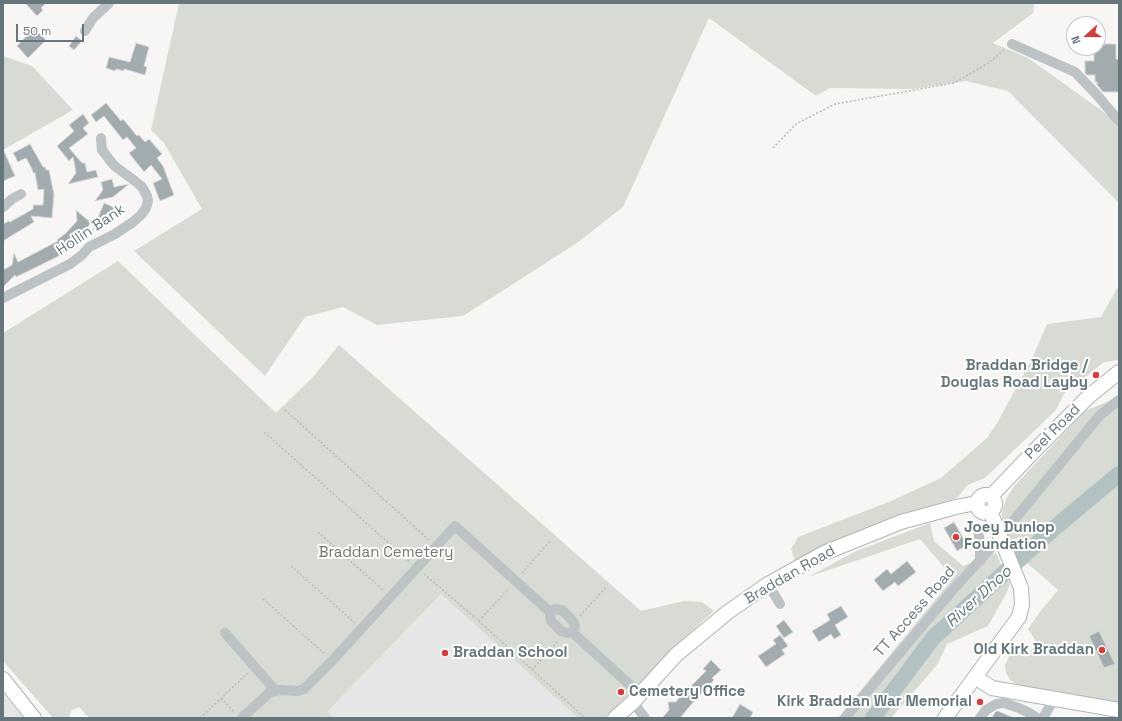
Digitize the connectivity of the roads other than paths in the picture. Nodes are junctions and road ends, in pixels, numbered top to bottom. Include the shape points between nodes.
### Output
1 (109, 3) edge
2 (85, 31) dead end
3 (1012, 44) road end
4 (1119, 121) edge
5 (101, 138) dead end
6 (20, 194) dead end
7 (3, 207) edge
8 (3, 298) edge
9 (1119, 372) edge
10 (1119, 400) edge
11 (992, 497) junction
12 (978, 504) junction
13 (991, 514) junction
14 (978, 530) dead end
15 (980, 561) junction
16 (768, 584) junction
17 (780, 604) dead end
18 (550, 612) junction
19 (570, 629) junction
20 (225, 633) dead end
21 (975, 677) junction
22 (3, 679) edge
23 (275, 690) junction
24 (636, 698) junction
25 (1054, 699) junction
26 (1119, 710) edge
27 (238, 716) edge
28 (34, 718) edge
29 (615, 718) edge
30 (645, 718) edge
31 (845, 718) edge
32 (945, 718) edge
33 (980, 718) edge
34 (1037, 718) edge
35 (1043, 718) edge

1 - 2 street via 93,18
3 - 4 street via 1075,72
5 - 8 street, Hollin Bank via 98,152 142,187 148,201 146,208 133,222 89,247 70,264
6 - 7 street
9 - 11 highway, Peel Road via 1084,401
10 - 15 street, TT Access Road via 1100,415
11 - 12 highway via 984,495
11 - 13 highway via 995,505
12 - 13 highway via 982,512
12 - 16 highway, Braddan Road via 956,507 901,522 824,553
13 - 21 highway, bridge via 1021,588 1022,605 1019,617
14 - 15 street
15 - 31 street, TT Access Road
16 - 17 street
16 - 24 highway, Braddan Road via 728,612 676,655
18 - 19 street via 551,621 561,631
18 - 19 street via 555,609 562,610 570,618
18 - 23 street via 455,526 304,689
19 - 24 street
20 - 23 street
21 - 25 highway via 992,688
21 - 32 highway
22 - 28 highway
23 - 27 street
24 - 29 highway, Braddan Road
24 - 30 street
25 - 26 highway
25 - 35 street
33 - 34 street via 986,710 1004,703

